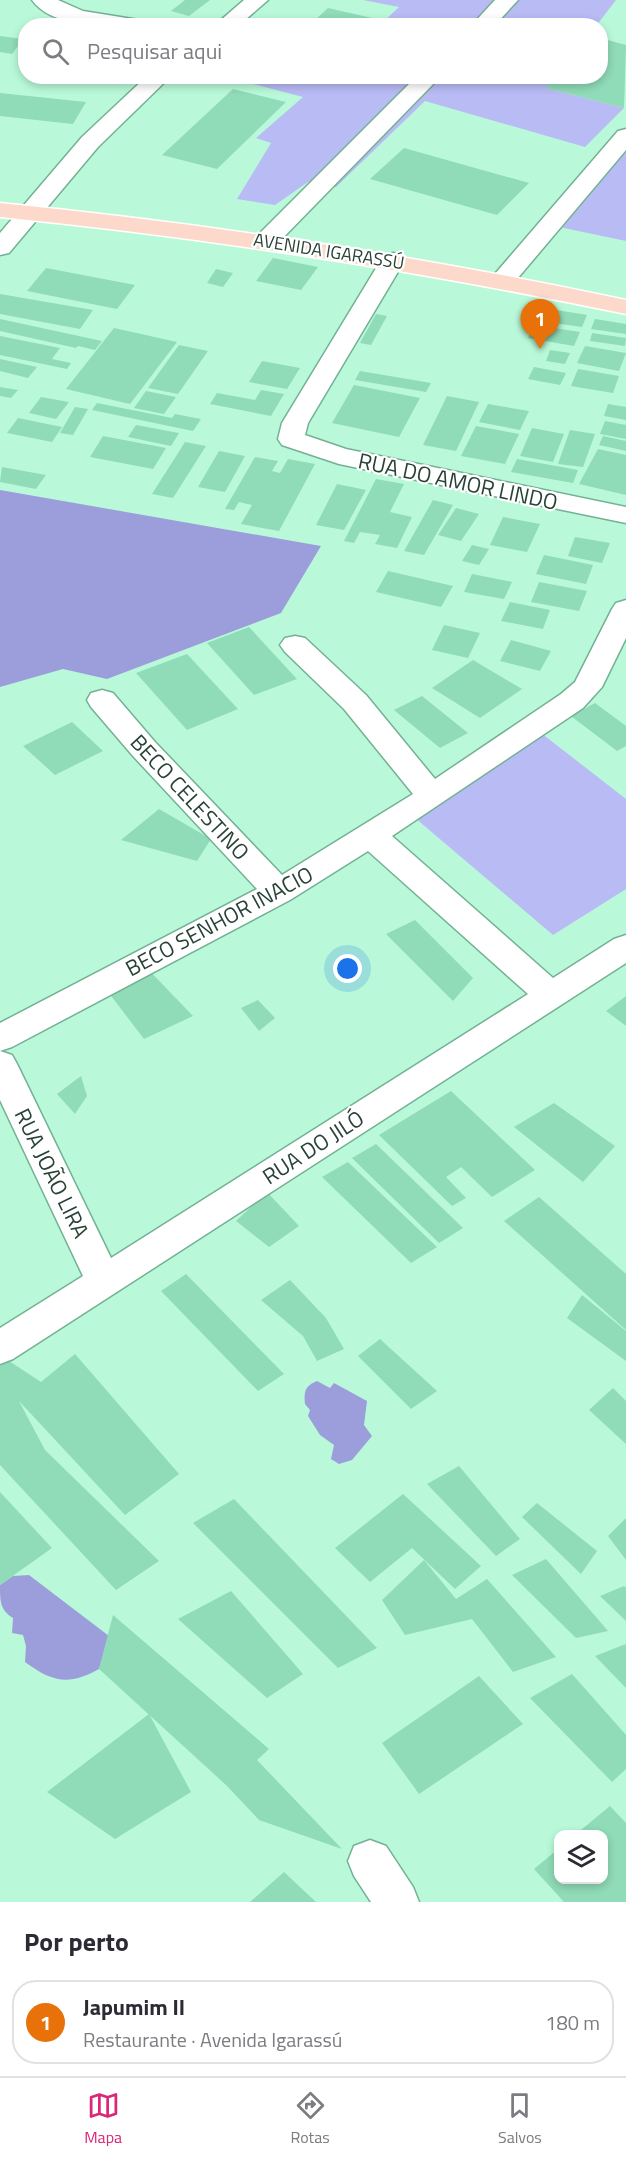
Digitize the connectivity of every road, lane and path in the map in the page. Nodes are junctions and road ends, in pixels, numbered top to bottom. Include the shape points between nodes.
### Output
1 (43, 0) edge
2 (257, 0) edge
3 (507, 0) edge
4 (81, 18) edge
5 (234, 18) edge
6 (489, 18) edge
7 (152, 84) edge
8 (422, 84) edge
9 (626, 136) edge
10 (0, 210) edge
11 (29, 213) junction
12 (266, 241) junction
13 (0, 248) edge
14 (393, 260) junction
15 (503, 280) junction
16 (626, 307) edge
17 (626, 515) edge
18 (626, 609) edge
19 (295, 645) dead end
20 (102, 700) dead end
21 (432, 796) junction
22 (371, 835) junction
23 (279, 892) junction
24 (626, 947) edge
25 (550, 994) junction
26 (0, 1038) edge
27 (0, 1064) edge
28 (104, 1281) junction
29 (0, 1348) edge
30 (370, 1861) dead end
31 (397, 1902) edge

1 - 4 street via 55,9
2 - 5 street
3 - 6 street
7 - 11 street via 90,142
8 - 12 street
9 - 15 street
10 - 11 main road, AVENIDA IGARASSÚ
11 - 12 main road, AVENIDA IGARASSÚ
11 - 13 street
12 - 14 main road, AVENIDA IGARASSÚ
14 - 15 main road, AVENIDA IGARASSÚ
14 - 17 street, RUA DO AMOR LINDO via 295,423 291,439 339,456
15 - 16 main road, AVENIDA IGARASSÚ
18 - 21 street, BECO SENHOR INACIO via 587,687
19 - 21 street via 355,702
20 - 23 street, BECO CELESTINO
21 - 22 street, BECO SENHOR INACIO
22 - 23 street, BECO SENHOR INACIO
22 - 25 street
23 - 26 street, BECO SENHOR INACIO
24 - 25 street, RUA DO JILÓ
25 - 28 street, RUA DO JILÓ
27 - 28 street, RUA JOÃO LIRA
28 - 29 street, RUA DO JILÓ
30 - 31 street

